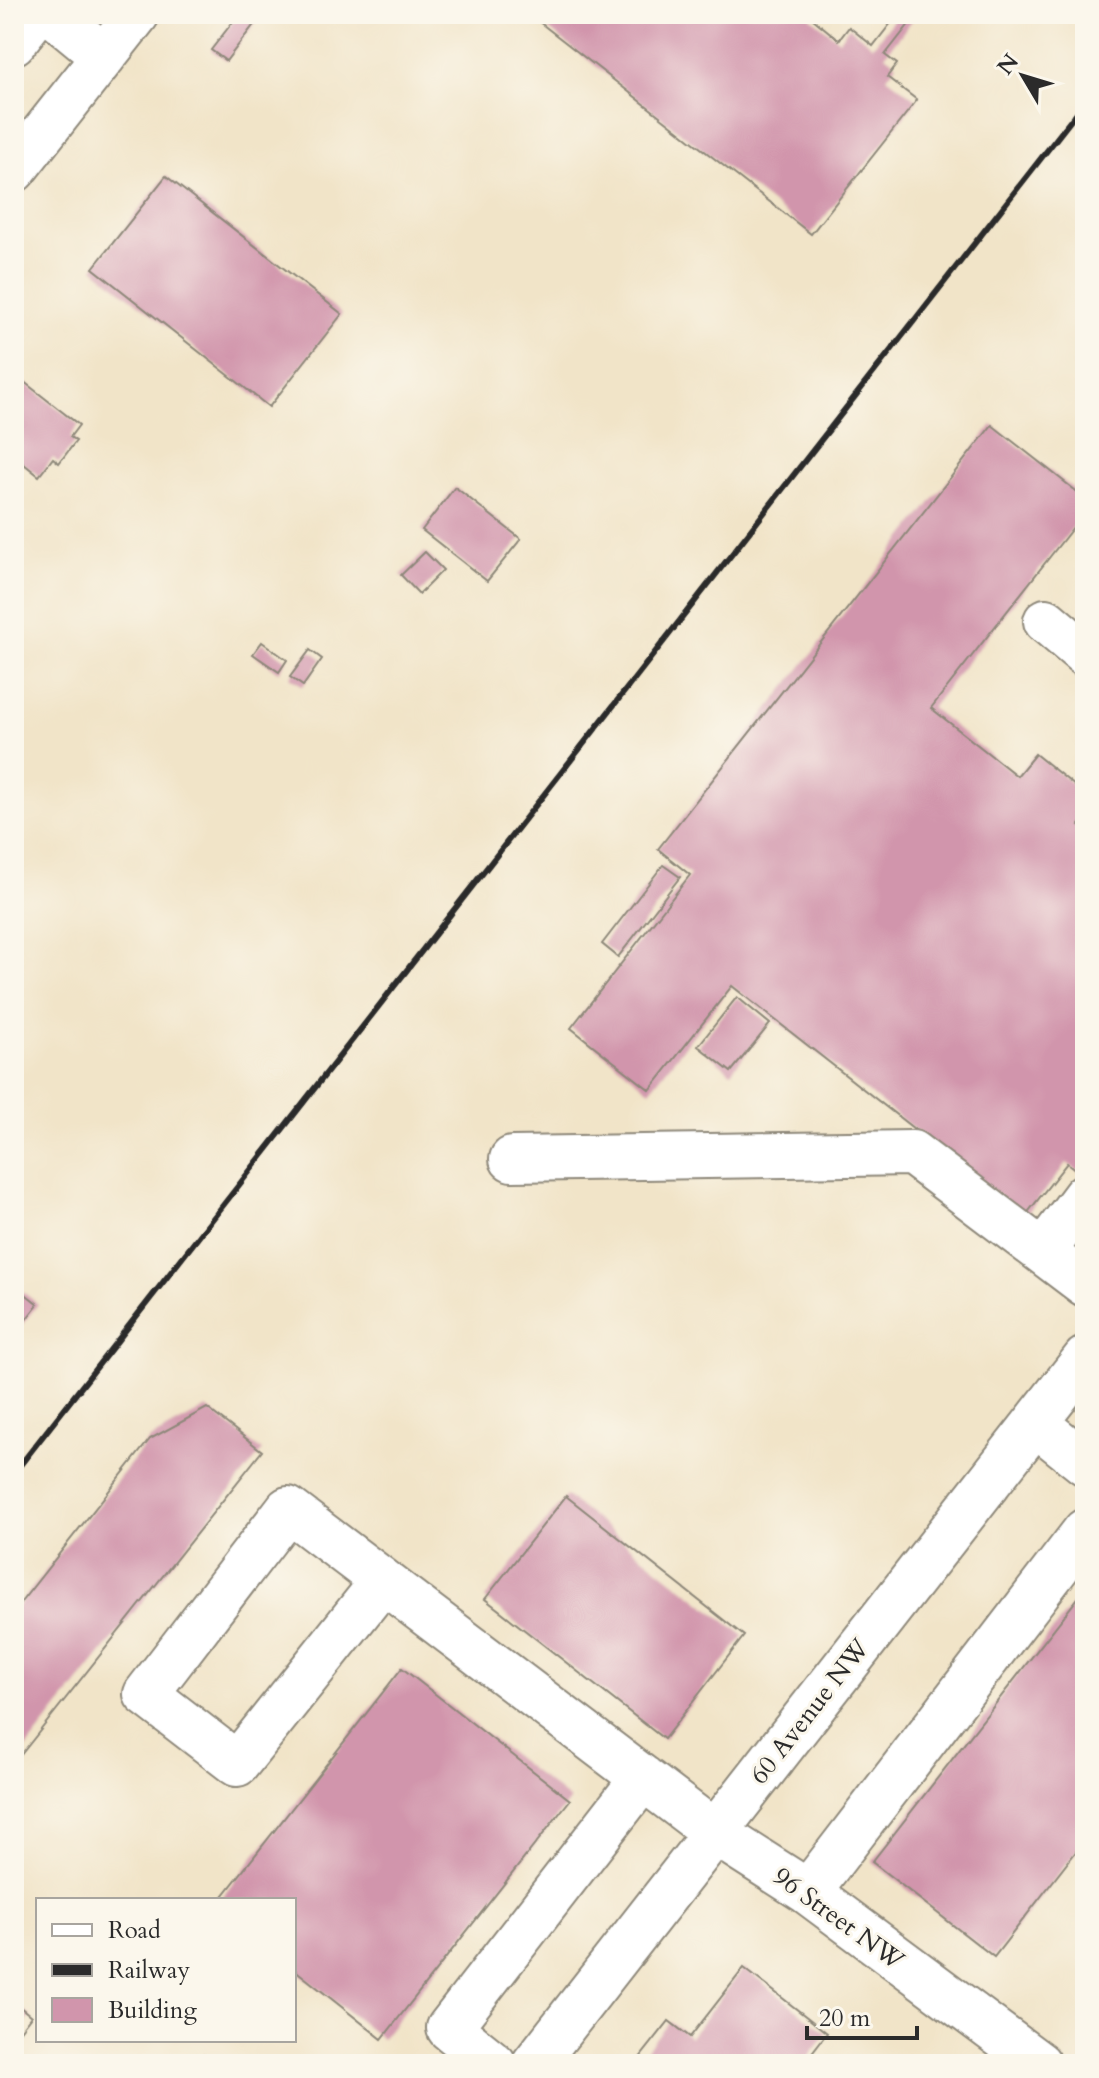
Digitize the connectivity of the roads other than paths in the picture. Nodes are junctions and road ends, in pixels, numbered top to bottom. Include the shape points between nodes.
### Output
1 (36, 14) edge
2 (53, 14) edge
3 (137, 14) edge
4 (14, 42) edge
5 (104, 56) junction
6 (14, 170) edge
7 (1046, 621) dead end
8 (1085, 654) edge
9 (512, 1159) dead end
10 (1085, 1196) edge
11 (1043, 1252) junction
12 (1085, 1284) edge
13 (1085, 1359) edge
14 (1035, 1423) junction
15 (1085, 1463) edge
16 (1085, 1531) edge
17 (383, 1581) junction
18 (643, 1778) junction
19 (714, 1832) junction
20 (808, 1892) junction
21 (494, 2064) edge
22 (534, 2064) edge
23 (1039, 2064) edge

1 - 4 street
2 - 5 street
3 - 5 street
5 - 6 street
7 - 8 street
9 - 11 street via 912,1153
10 - 11 street
11 - 12 street
13 - 14 street, 60 Avenue NW
14 - 15 street
14 - 19 street, 60 Avenue NW
16 - 20 street
17 - 17 street, 96 Street NW via 288,1509 146,1694 237,1764
17 - 18 street, 96 Street NW
18 - 19 street, 96 Street NW
18 - 21 street via 449,2028
19 - 20 street, 96 Street NW
19 - 22 street, 60 Avenue NW
20 - 23 street, 96 Street NW

